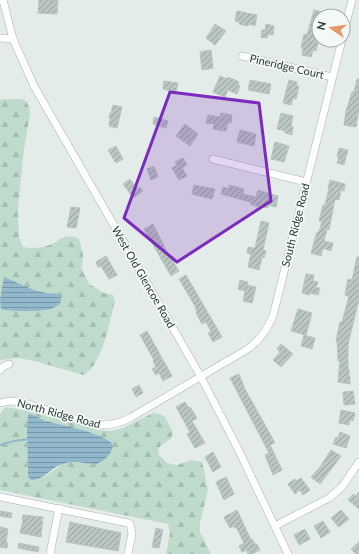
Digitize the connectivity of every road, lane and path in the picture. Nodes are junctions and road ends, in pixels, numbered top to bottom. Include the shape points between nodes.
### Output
1 (3, 0) edge
2 (0, 38) edge
3 (13, 39) junction
4 (340, 48) edge
5 (242, 56) dead end
6 (332, 77) junction
7 (213, 159) dead end
8 (306, 182) junction
9 (9, 364) dead end
10 (0, 370) edge
11 (201, 377) junction
12 (0, 403) edge
13 (359, 462) edge
14 (0, 497) edge
15 (59, 508) junction
16 (275, 526) junction
17 (50, 554) edge
18 (128, 554) edge
19 (288, 554) edge

1 - 3 street, West Old Glencoe Road
2 - 3 street
3 - 11 street, West Old Glencoe Road via 48,112
4 - 6 street, South Ridge Road
5 - 6 street, Pineridge Court
6 - 8 street, South Ridge Road
7 - 8 street
8 - 11 street, South Ridge Road via 268,326 251,347
9 - 10 street
11 - 12 street, North Ridge Road via 130,418 112,425 97,426 22,402
11 - 16 street, West Old Glencoe Road
13 - 16 street via 342,487 329,498
14 - 15 street
15 - 17 street
15 - 18 street via 130,524 132,533
16 - 19 street, West Old Glencoe Road

